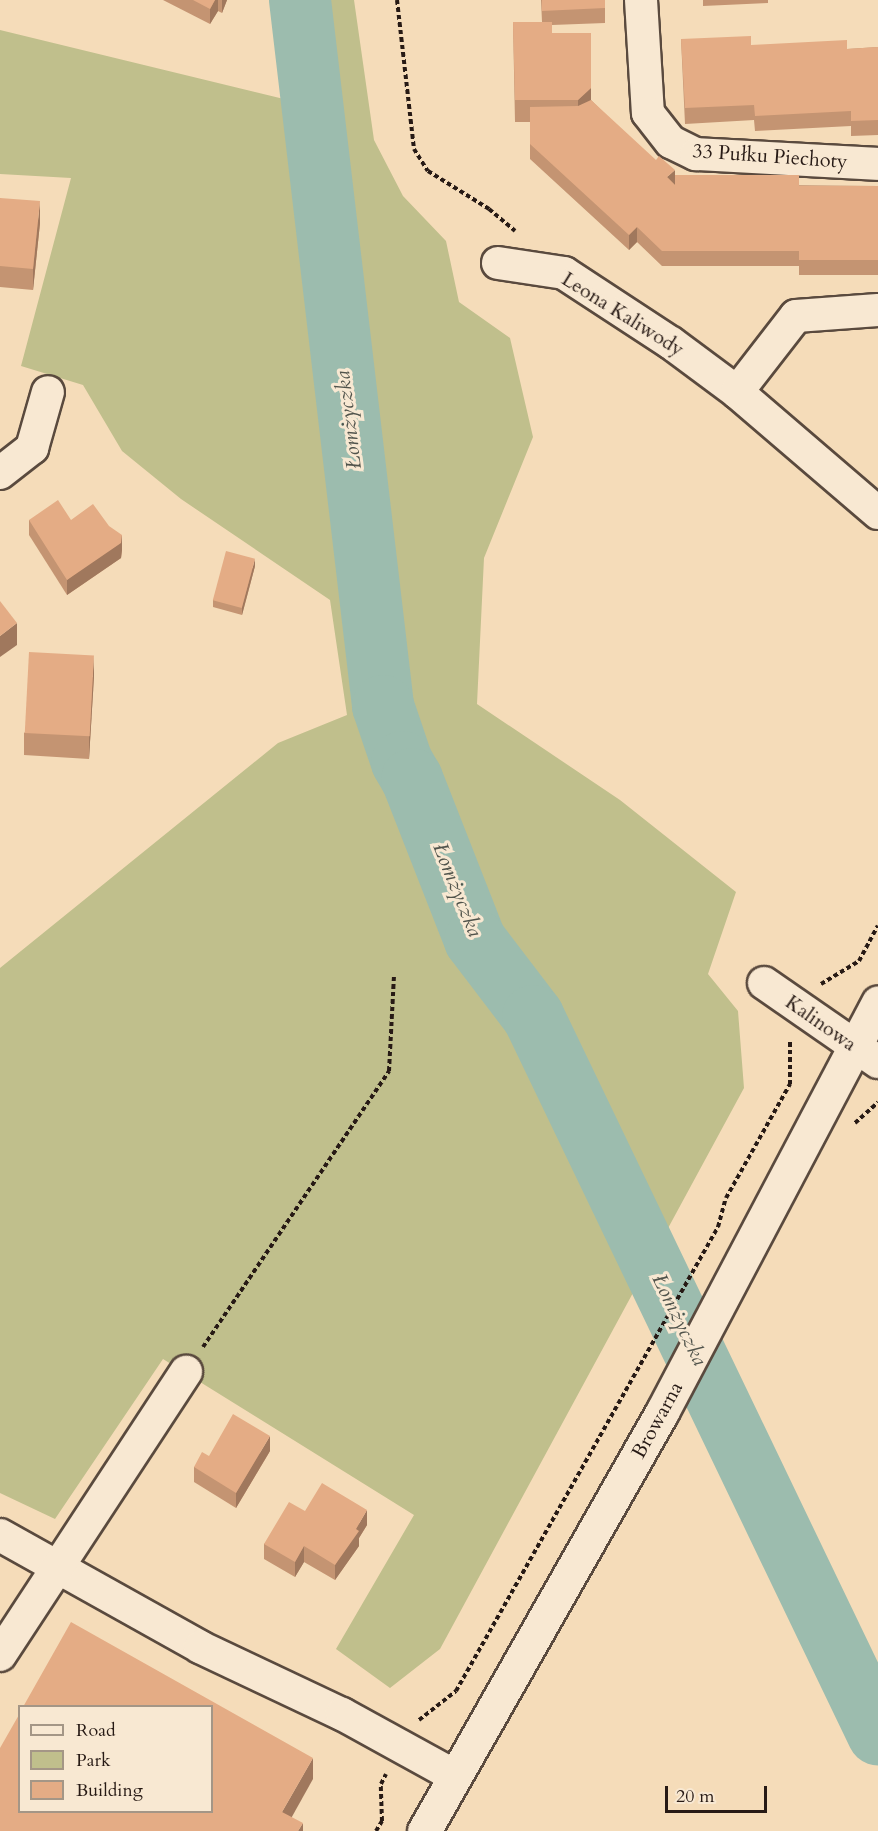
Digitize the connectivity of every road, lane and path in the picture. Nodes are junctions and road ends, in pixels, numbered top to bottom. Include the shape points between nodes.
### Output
1 (397, 0) edge
2 (641, 0) edge
3 (878, 164) edge
4 (522, 237) dead end
5 (498, 263) dead end
6 (878, 310) edge
7 (48, 392) dead end
8 (737, 392) junction
9 (0, 473) edge
10 (878, 513) edge
11 (878, 926) edge
12 (393, 975) dead end
13 (764, 983) dead end
14 (878, 1002) edge
15 (805, 1011) junction
16 (866, 1054) edge
17 (878, 1102) edge
18 (853, 1124) dead end
19 (186, 1372) joint
20 (0, 1535) edge
21 (55, 1566) junction
22 (0, 1654) edge
23 (399, 1746) junction
24 (455, 1776) junction
25 (376, 1831) edge
26 (424, 1831) edge

1 - 4 path via 414,149 429,171 489,209
2 - 3 street, 33 Pułku Piechoty via 648,113 671,142 696,154
5 - 8 street, Leona Kaliwody via 564,273
6 - 8 street via 796,316
7 - 9 street via 32,448
8 - 10 street, Leona Kaliwody
11 - 15 path via 859,961 820,985
12 - 19 path via 389,1071
13 - 15 street, Kalinowa
14 - 16 street, Browarna
15 - 16 street, Kalinowa
15 - 23 path via 790,1040 790,1084 726,1198 707,1244 636,1375 456,1691 410,1727
16 - 24 street, Browarna via 738,1271
17 - 18 path
19 - 21 street
20 - 21 street
21 - 22 street
21 - 23 street via 200,1647 342,1714
23 - 24 street
23 - 25 path via 381,1784 382,1821
24 - 26 street, Browarna

